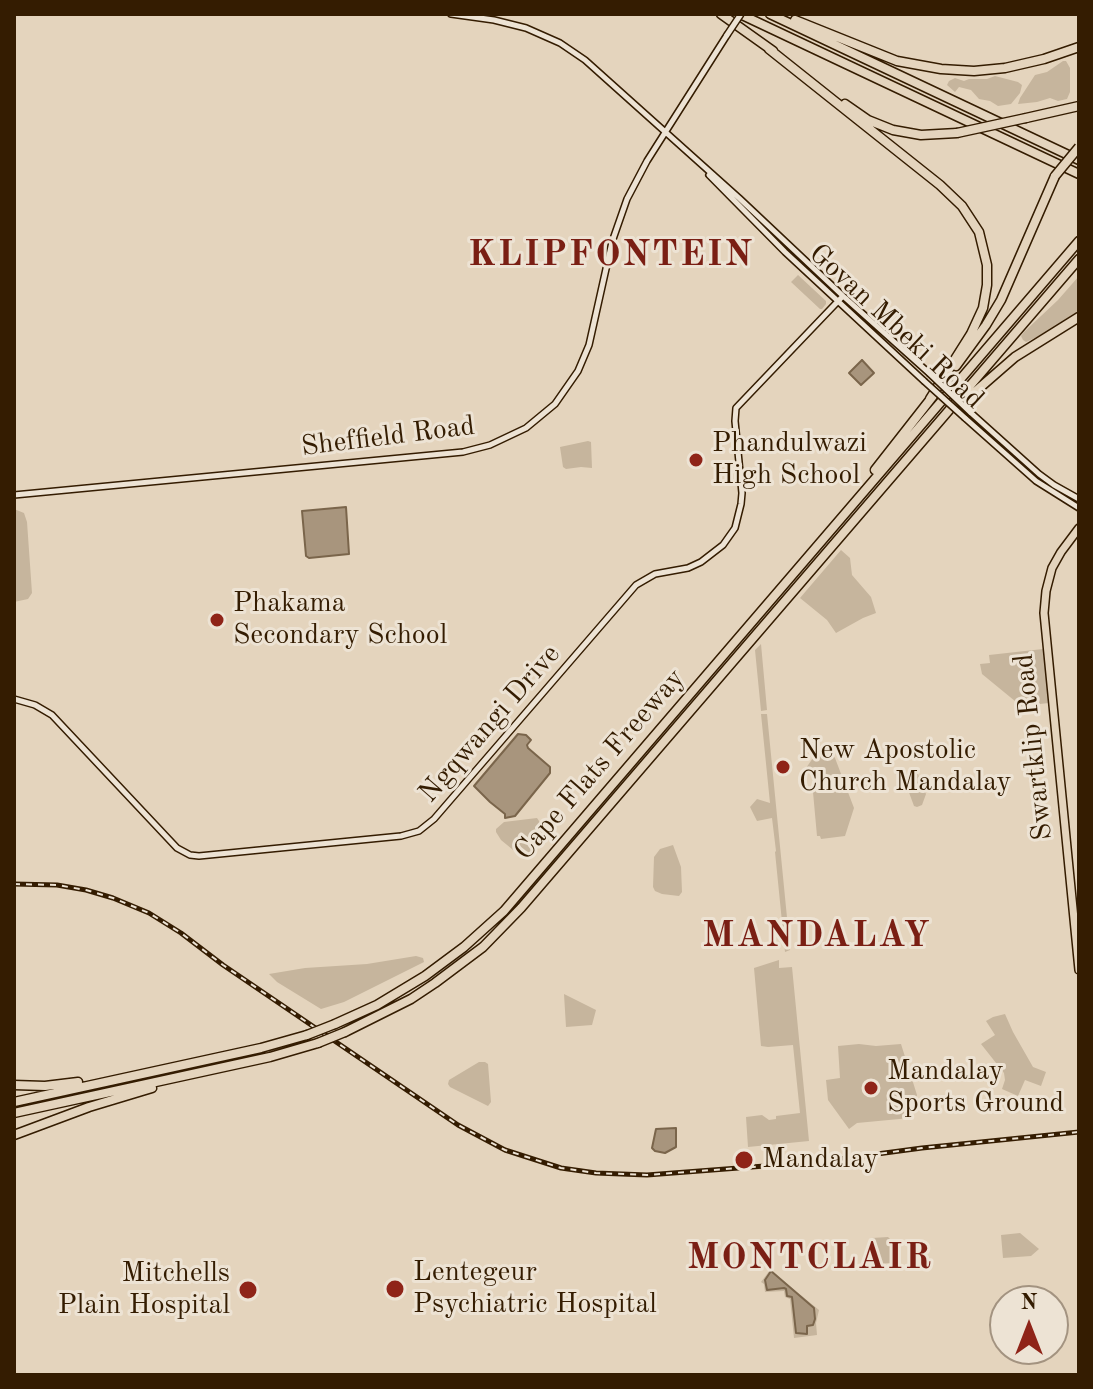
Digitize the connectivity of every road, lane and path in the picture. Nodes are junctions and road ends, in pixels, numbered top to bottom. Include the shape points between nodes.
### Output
1 (451, 14) edge
2 (721, 14) edge
3 (740, 14) edge
4 (770, 14) edge
5 (780, 14) edge
6 (1079, 47) edge
7 (769, 49) junction
8 (1079, 106) edge
9 (666, 133) junction
10 (1079, 147) edge
11 (1079, 158) edge
12 (1079, 174) edge
13 (1079, 241) edge
14 (1079, 259) edge
15 (840, 298) junction
16 (1079, 317) edge
17 (930, 399) junction
18 (888, 481) junction
19 (14, 495) edge
20 (1079, 499) edge
21 (1079, 508) edge
22 (834, 526) junction
23 (1079, 528) edge
24 (14, 699) edge
25 (1079, 970) edge
26 (217, 1069) junction
27 (131, 1076) junction
28 (15, 1085) edge
29 (14, 1102) edge
30 (14, 1113) edge
31 (14, 1135) edge

1 - 9 street, Govan Mbeki Road via 515,24 565,46
2 - 7 highway
3 - 9 street, Sheffield Road, bridge
3 - 12 highway
4 - 11 highway
5 - 6 highway via 897,61 941,69 1005,68
7 - 8 highway, bridge via 861,115 912,134 957,133
7 - 17 highway via 955,198 979,232 987,265 984,303
9 - 15 street, Govan Mbeki Road
9 - 19 street, Sheffield Road via 620,216 578,371 555,404 520,432 463,452
10 - 17 highway, bridge via 1055,176 995,310
13 - 22 highway, Cape Flats Freeway
14 - 18 highway, Cape Flats Freeway
15 - 20 street, Govan Mbeki Road, bridge via 1036,471
15 - 21 street, Govan Mbeki Road, bridge via 1026,473
15 - 24 street, Ngqwangi Drive via 737,406 742,493 729,538 701,562 655,574 636,585 440,813 415,833 190,855 177,848 52,715
16 - 18 highway via 989,378
17 - 22 highway
18 - 26 highway, Cape Flats Freeway, bridge via 483,947 411,999 345,1032 280,1055
22 - 27 highway, Cape Flats Freeway, bridge via 504,911 464,947 377,1005 307,1035
23 - 25 main road, Swartklip Road via 1052,568 1044,613
26 - 30 highway, Cape Flats Freeway
26 - 31 highway
27 - 28 highway
27 - 29 highway, Cape Flats Freeway

